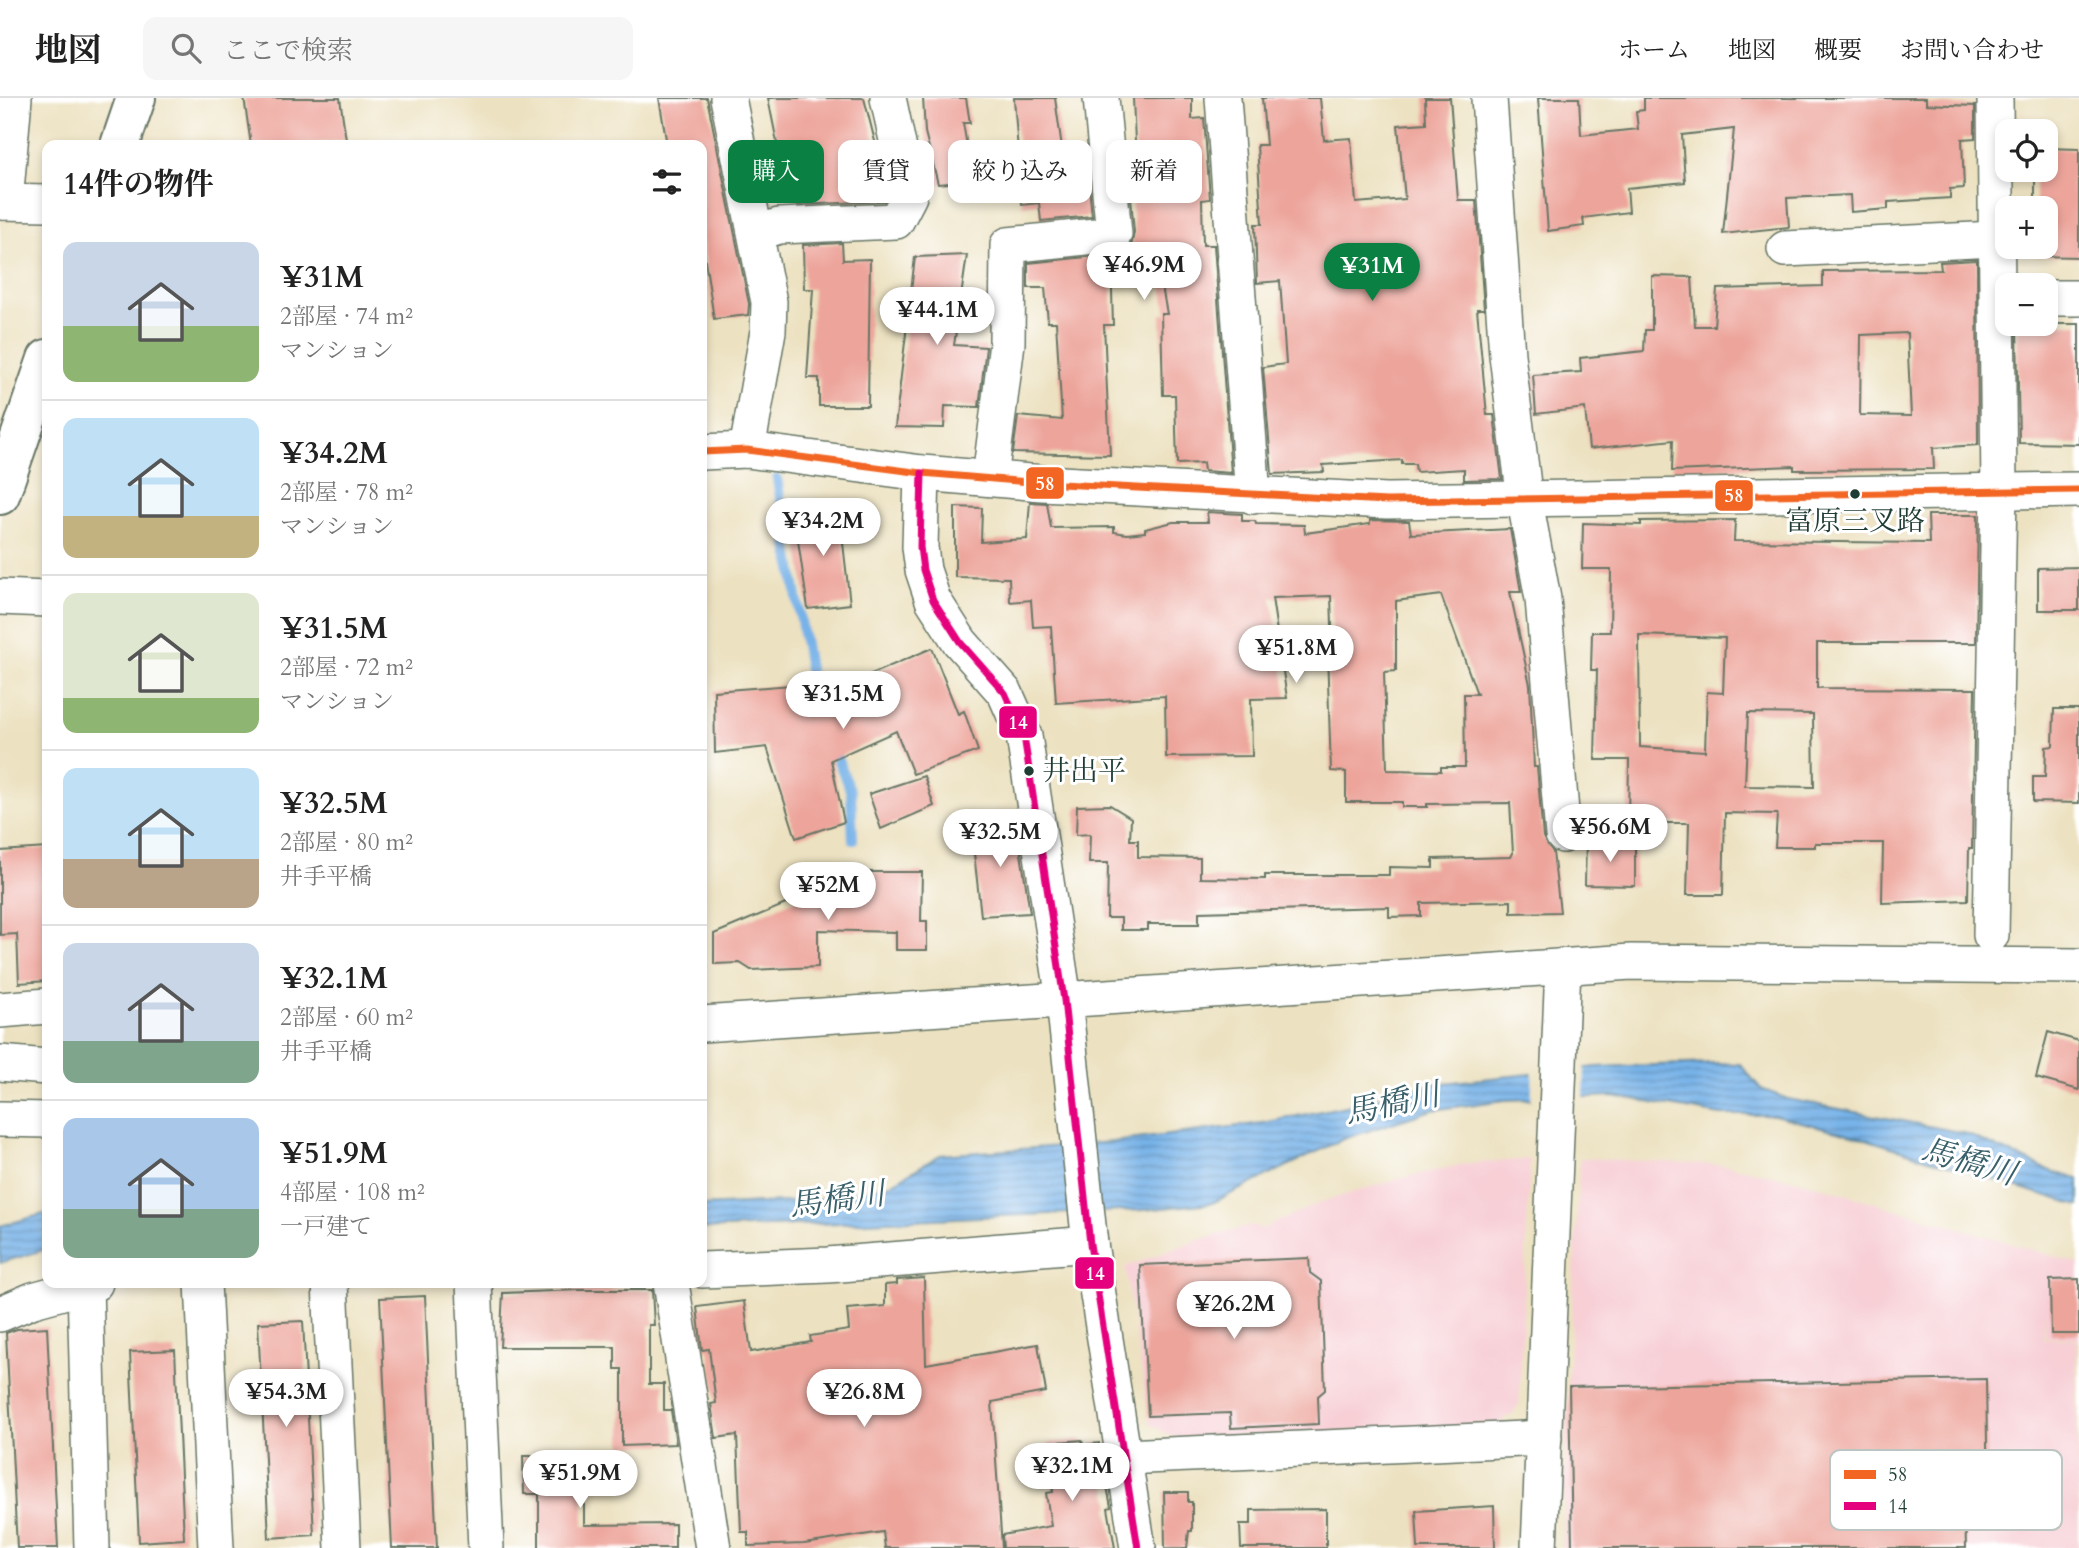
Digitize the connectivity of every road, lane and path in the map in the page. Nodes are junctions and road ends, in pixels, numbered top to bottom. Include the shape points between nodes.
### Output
1 (14, 98) edge
2 (136, 98) edge
3 (728, 98) edge
4 (888, 98) edge
5 (1101, 98) edge
6 (1223, 98) edge
7 (1489, 98) edge
8 (1995, 98) edge
9 (122, 140) edge
10 (1996, 196) edge
11 (3, 202) edge
12 (42, 203) edge
13 (756, 233) junction
14 (1995, 239) edge
15 (1785, 249) dead end
16 (2058, 298) edge
17 (2079, 298) edge
18 (2001, 336) edge
19 (42, 373) edge
20 (747, 450) junction
21 (707, 452) edge
22 (922, 473) junction
23 (990, 478) junction
24 (2079, 490) edge
25 (1999, 491) junction
26 (0, 495) edge
27 (1253, 496) junction
28 (1525, 501) junction
29 (0, 597) edge
30 (42, 602) edge
31 (1563, 835) dead end
32 (1992, 935) dead end
33 (1563, 966) junction
34 (2079, 966) edge
35 (1064, 1000) junction
36 (42, 1006) edge
37 (0, 1010) edge
38 (707, 1024) edge
39 (0, 1063) edge
40 (42, 1067) edge
41 (0, 1119) edge
42 (42, 1119) edge
43 (1090, 1240) junction
44 (707, 1270) edge
45 (76, 1288) edge
46 (90, 1288) edge
47 (203, 1288) edge
48 (330, 1288) edge
49 (474, 1288) edge
50 (672, 1288) edge
51 (0, 1314) edge
52 (1544, 1438) junction
53 (1123, 1457) junction
54 (92, 1548) edge
55 (216, 1548) edge
56 (343, 1548) edge
57 (486, 1548) edge
58 (713, 1548) edge
59 (1138, 1548) edge
60 (1539, 1548) edge

1 - 11 street
2 - 9 highway
3 - 13 street
4 - 13 street via 909,196 896,221 779,226
5 - 23 street via 1114,234 1009,245 1007,343
6 - 27 street
7 - 28 street via 1507,355
8 - 10 street
11 - 12 street
13 - 20 street via 769,302 768,331
14 - 15 street
16 - 17 street
18 - 25 street
19 - 26 highway
20 - 21 street
20 - 22 street
22 - 23 street
22 - 35 street via 920,547 933,600 960,642 1005,693 1024,736
23 - 27 street
24 - 25 street
25 - 28 street
25 - 32 street
27 - 28 street
28 - 31 street via 1543,599
29 - 30 street
33 - 34 street via 1644,962
33 - 35 street
33 - 52 street
35 - 38 street
35 - 43 street
36 - 37 street
39 - 40 street
41 - 42 street
43 - 44 street via 828,1265
43 - 53 street
45 - 51 street
46 - 54 street
47 - 55 street
48 - 56 street
49 - 57 street
50 - 58 street
52 - 53 street
52 - 60 street
53 - 59 street

